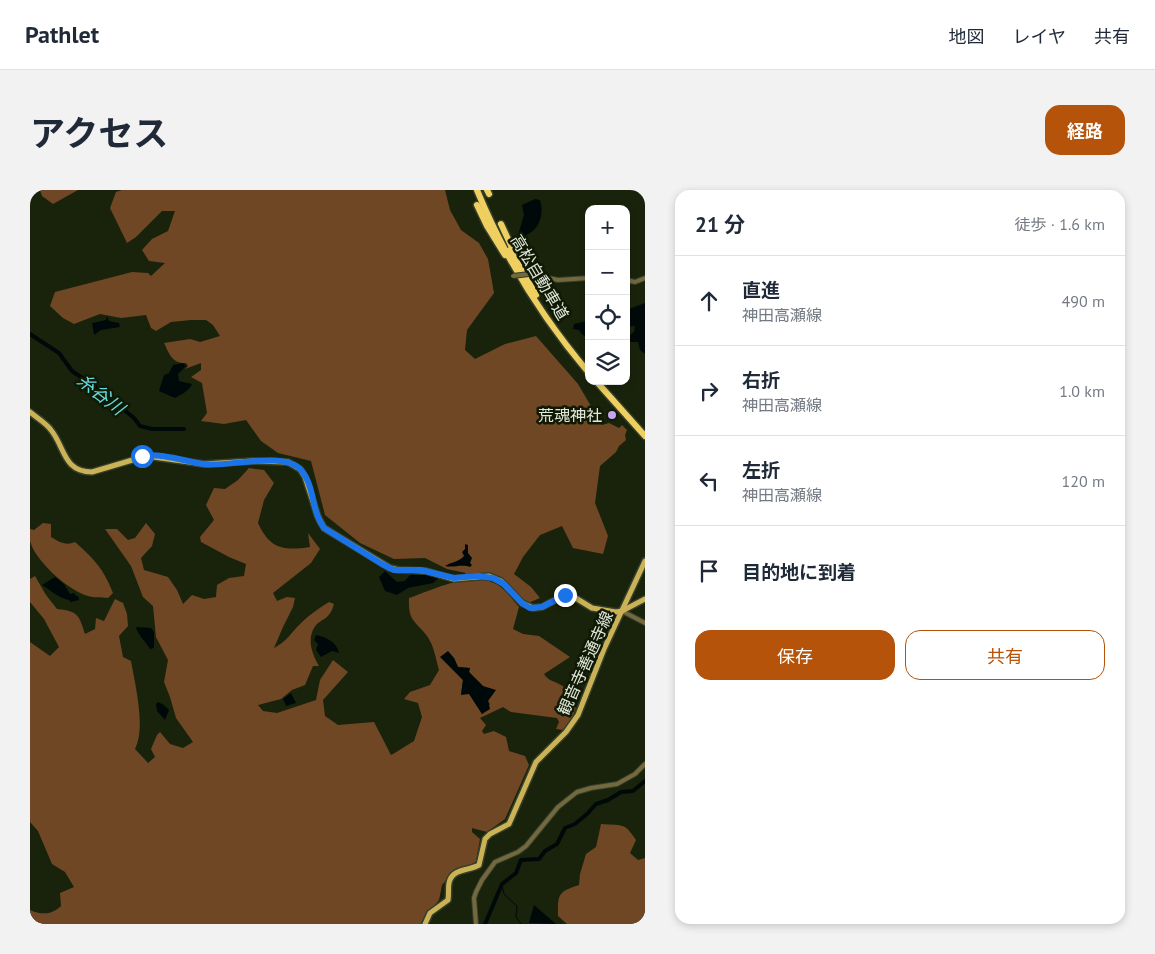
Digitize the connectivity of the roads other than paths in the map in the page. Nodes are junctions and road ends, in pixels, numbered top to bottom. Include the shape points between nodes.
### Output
1 (477, 190) edge
2 (482, 190) edge
3 (477, 205) dead end
4 (501, 224) dead end
5 (519, 265) junction
6 (513, 276) dead end
7 (585, 278) edge
8 (645, 278) edge
9 (630, 281) edge
10 (533, 298) junction
11 (585, 362) edge
12 (585, 368) edge
13 (600, 385) edge
14 (605, 385) edge
15 (30, 412) edge
16 (645, 431) edge
17 (645, 436) edge
18 (645, 561) edge
19 (645, 599) edge
20 (622, 611) junction
21 (645, 623) edge
22 (645, 764) edge
23 (425, 924) edge
24 (476, 924) edge

1 - 10 highway, 高松自動車道
2 - 5 highway, 高松自動車道
3 - 10 highway via 501,250
4 - 5 highway
5 - 11 highway, 高松自動車道 via 545,309
6 - 7 street, bridge via 529,274 558,280
8 - 9 street
10 - 12 highway, 高松自動車道
13 - 17 highway
14 - 16 highway
15 - 20 main road via 50,428 66,458 80,471 92,472 150,456 204,464 288,462 306,477 324,528 386,566 454,578 493,578 530,608 542,607 565,595 592,608
18 - 20 main road, 観音寺善通寺線
19 - 20 main road
20 - 21 street
20 - 23 main road, 観音寺善通寺線 via 578,716 536,762 509,824 485,839 479,865 454,874 449,882 448,900 428,915
22 - 24 street via 617,784 577,792 548,817 526,846 495,862 474,898

